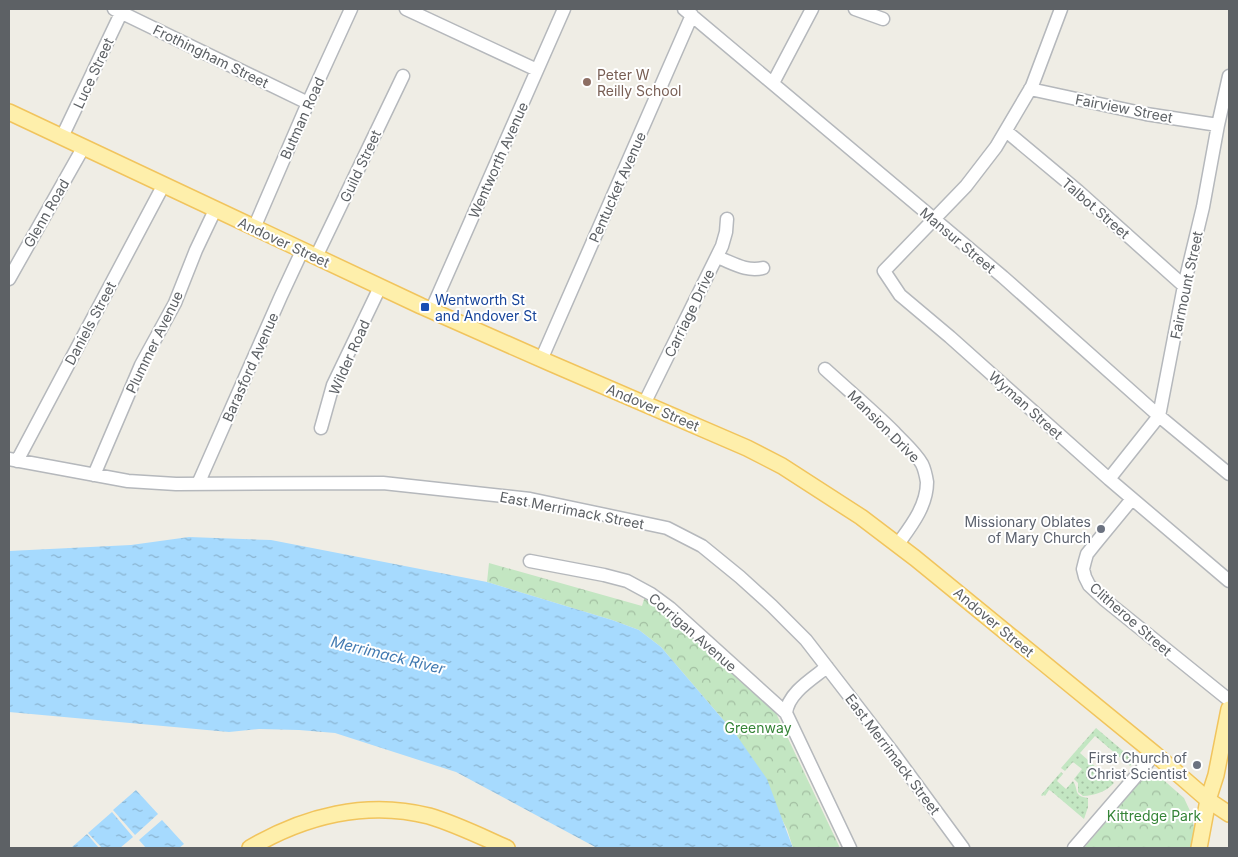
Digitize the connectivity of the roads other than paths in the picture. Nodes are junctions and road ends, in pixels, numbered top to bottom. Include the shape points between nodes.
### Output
1 (351, 9) edge
2 (406, 9) edge
3 (564, 9) edge
4 (812, 9) edge
5 (855, 9) edge
6 (1061, 9) edge
7 (120, 10) edge
8 (688, 12) edge
9 (883, 19) dead end
10 (537, 70) junction
11 (403, 76) dead end
12 (1229, 76) edge
13 (774, 84) junction
14 (1030, 89) junction
15 (308, 103) junction
16 (9, 112) edge
17 (1218, 125) junction
18 (1006, 131) junction
19 (62, 138) junction
20 (83, 148) junction
21 (163, 186) junction
22 (215, 210) junction
23 (727, 219) dead end
24 (934, 219) junction
25 (254, 228) junction
26 (309, 254) junction
27 (717, 256) junction
28 (763, 268) dead end
29 (9, 279) edge
30 (1184, 286) junction
31 (380, 287) junction
32 (431, 311) junction
33 (541, 360) junction
34 (825, 369) dead end
35 (644, 404) junction
36 (1159, 416) junction
37 (321, 428) dead end
38 (13, 460) edge
39 (1229, 474) edge
40 (94, 475) junction
41 (1109, 479) junction
42 (198, 484) junction
43 (1132, 499) junction
44 (898, 544) junction
45 (530, 561) dead end
46 (1229, 581) edge
47 (827, 667) junction
48 (1229, 700) edge
49 (1229, 710) edge
50 (786, 713) junction
51 (1155, 754) junction
52 (1208, 800) junction
53 (1229, 814) edge
54 (250, 848) edge
55 (507, 848) edge
56 (850, 848) edge
57 (963, 848) edge
58 (1074, 848) edge
59 (1199, 848) edge

1 - 15 street, Butman Road
2 - 10 street
3 - 10 street, Wentworth Avenue
4 - 13 street
5 - 9 street
6 - 14 street
7 - 15 street, Frothingham Street
7 - 19 street, Luce Street
8 - 13 street, Mansur Street
8 - 33 street, Pentucket Avenue
10 - 32 street, Wentworth Avenue
11 - 26 street, Guild Street
12 - 17 street, Fairmount Street
13 - 24 street, Mansur Street
14 - 17 street, Fairview Street via 1146,114
14 - 18 street
15 - 25 street, Butman Road
16 - 19 main road, Andover Street
17 - 30 street, Fairmount Street
18 - 24 street via 966,186
18 - 30 street, Talbot Street
19 - 20 main road, Andover Street
20 - 21 main road, Andover Street
20 - 29 street, Glenn Road
21 - 22 main road, Andover Street
21 - 38 street, Daniels Street
22 - 25 main road, Andover Street
22 - 40 street, Plummer Avenue
23 - 27 street, Carriage Drive
24 - 36 street, Mansur Street
24 - 41 street, Wyman Street via 884,271 889,279 900,295
25 - 26 main road, Andover Street
26 - 31 main road, Andover Street
26 - 42 street, Barasford Avenue via 281,296
27 - 28 street via 746,269
27 - 35 street, Carriage Drive
30 - 36 street, Fairmount Street
31 - 32 main road, Andover Street
31 - 37 street, Wilder Road via 333,385
32 - 33 main road, Andover Street
33 - 35 main road, Andover Street
34 - 44 street, Mansion Drive via 880,418 913,452 926,473 926,493 921,508
35 - 44 main road, Andover Street via 782,466
36 - 39 street, Mansur Street
36 - 41 street, Fairmount Street
38 - 40 street, East Merrimack Street
40 - 42 street, East Merrimack Street via 128,481
41 - 43 street, Wyman Street
42 - 47 street, East Merrimack Street via 383,483 530,499 667,528 702,546 740,577 782,615
43 - 46 street, Wyman Street
43 - 48 street, Clitheroe Street via 1087,554 1083,569 1085,577 1105,600
44 - 51 main road, Andover Street
45 - 50 street, Corrigan Avenue via 627,581 651,594
47 - 50 street via 794,694
47 - 57 street, East Merrimack Street
49 - 52 main road
50 - 56 street
51 - 52 main road, Andover Street
51 - 58 street
52 - 53 main road, Andover Street
52 - 59 main road
54 - 55 main road via 316,818 350,811 382,810 443,820

